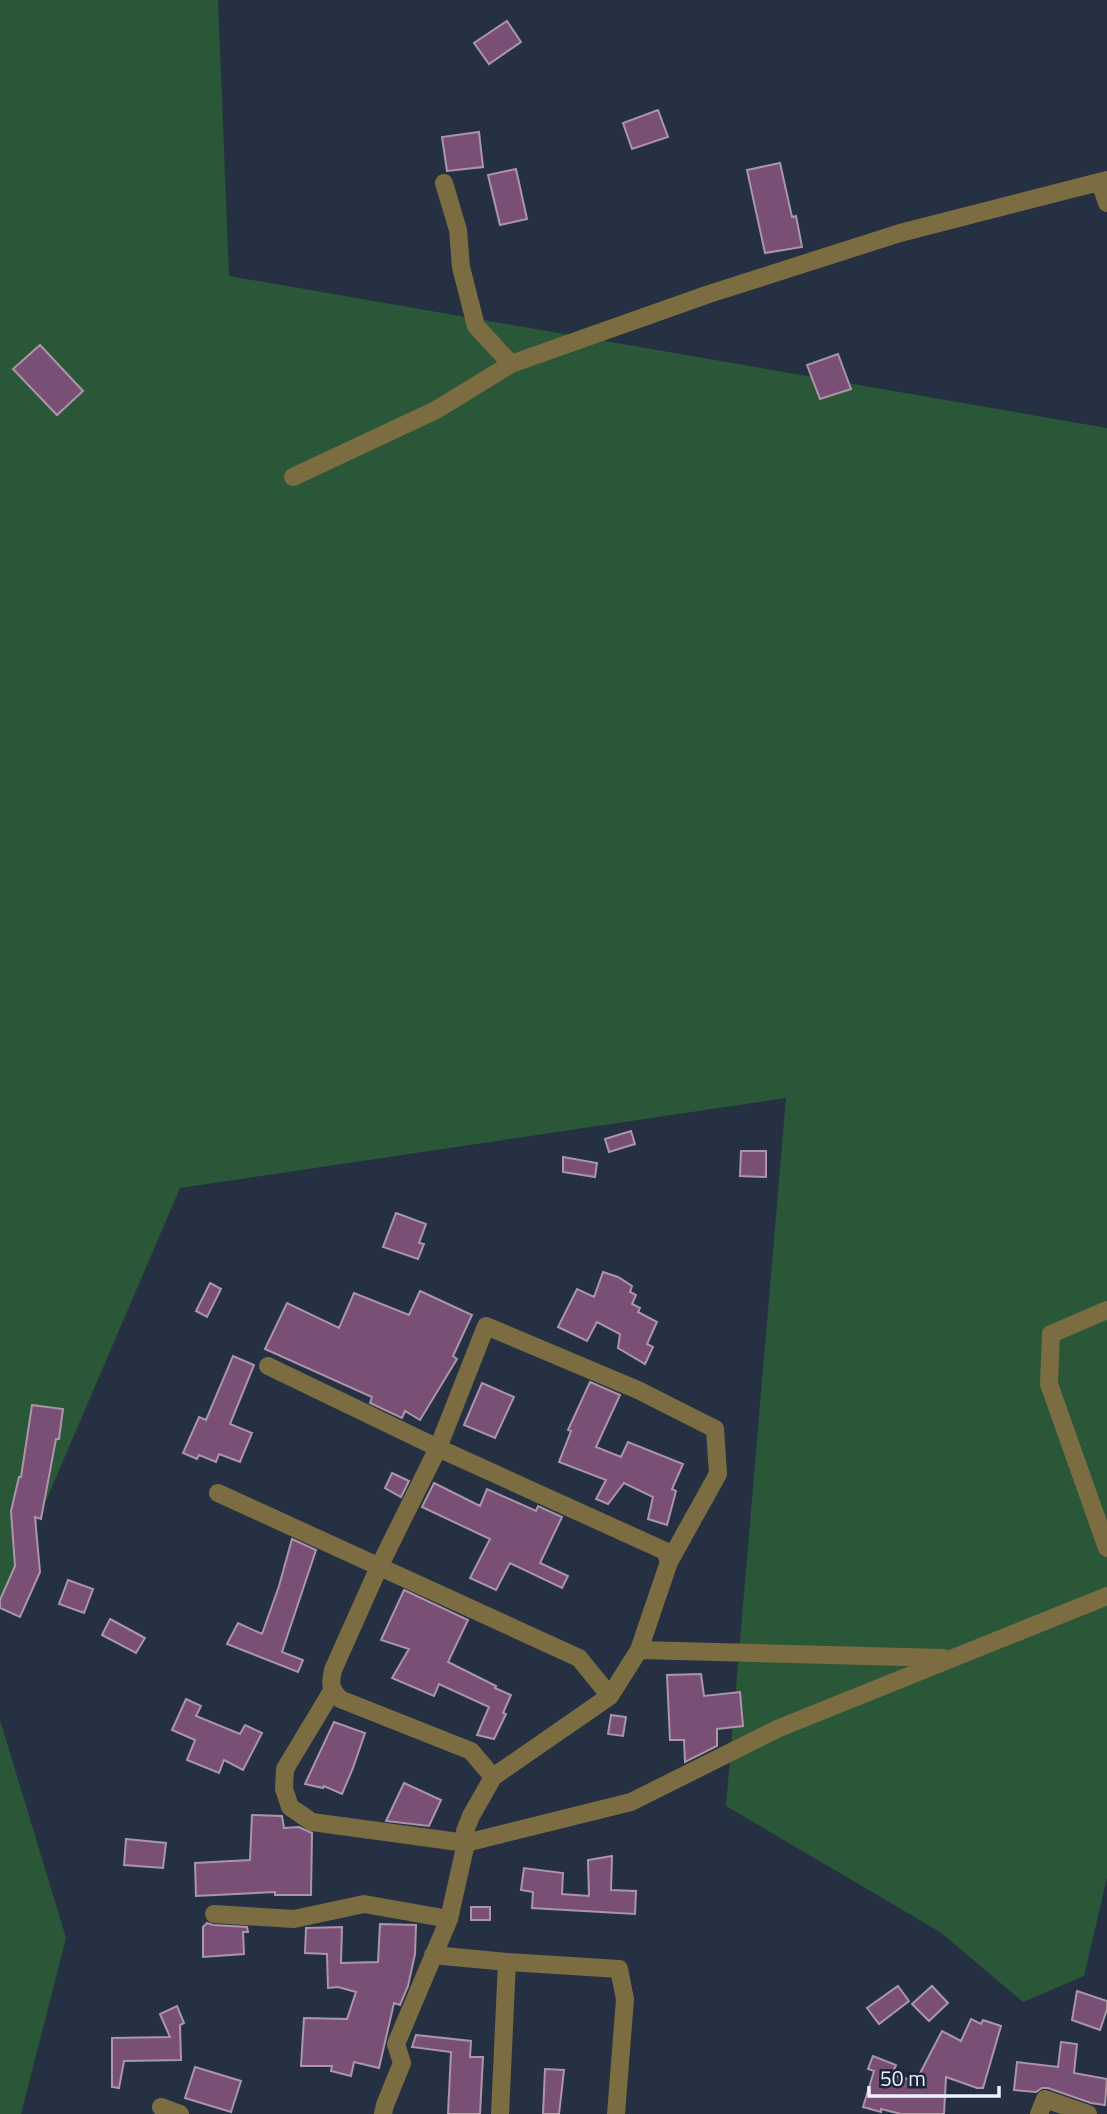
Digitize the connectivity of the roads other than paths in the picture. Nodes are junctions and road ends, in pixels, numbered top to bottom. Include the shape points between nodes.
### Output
1 (1103, 181) edge
2 (444, 183) dead end
3 (1107, 203) edge
4 (511, 364) junction
5 (293, 477) dead end
6 (1107, 1310) edge
7 (268, 1366) dead end
8 (438, 1448) junction
9 (218, 1493) dead end
10 (1107, 1548) edge
11 (669, 1562) junction
12 (379, 1567) junction
13 (1107, 1596) edge
14 (639, 1650) junction
15 (950, 1658) junction
16 (332, 1691) junction
17 (610, 1696) junction
18 (493, 1776) junction
19 (466, 1843) junction
20 (214, 1914) dead end
21 (449, 1919) junction
22 (433, 1955) junction
23 (507, 1962) junction
24 (161, 2107) dead end
25 (180, 2114) edge
26 (383, 2114) edge
27 (500, 2114) edge
28 (616, 2114) edge
29 (1039, 2114) edge
30 (1088, 2114) edge

1 - 3 street
1 - 4 street via 900,233
2 - 4 street via 476,326
4 - 5 street via 436,410
6 - 10 street via 1051,1334 1049,1384
7 - 8 street
8 - 11 street via 665,1551
8 - 11 street via 486,1326 638,1390 715,1429 718,1474
8 - 12 street
9 - 12 street
11 - 14 street
12 - 16 street via 333,1670
12 - 17 street via 579,1658
13 - 15 street
14 - 15 street
14 - 17 street
15 - 19 street via 777,1729 631,1802
16 - 18 street via 340,1699 471,1751
16 - 19 street via 285,1769 284,1789 290,1807 312,1822
17 - 18 street
18 - 19 street via 465,1831
19 - 21 street
20 - 21 street via 294,1919 364,1904
21 - 22 street
22 - 23 street
22 - 26 street via 396,2044 402,2063
23 - 27 street
23 - 28 street via 619,1969 625,1999
24 - 25 street
29 - 30 street via 1045,2099

